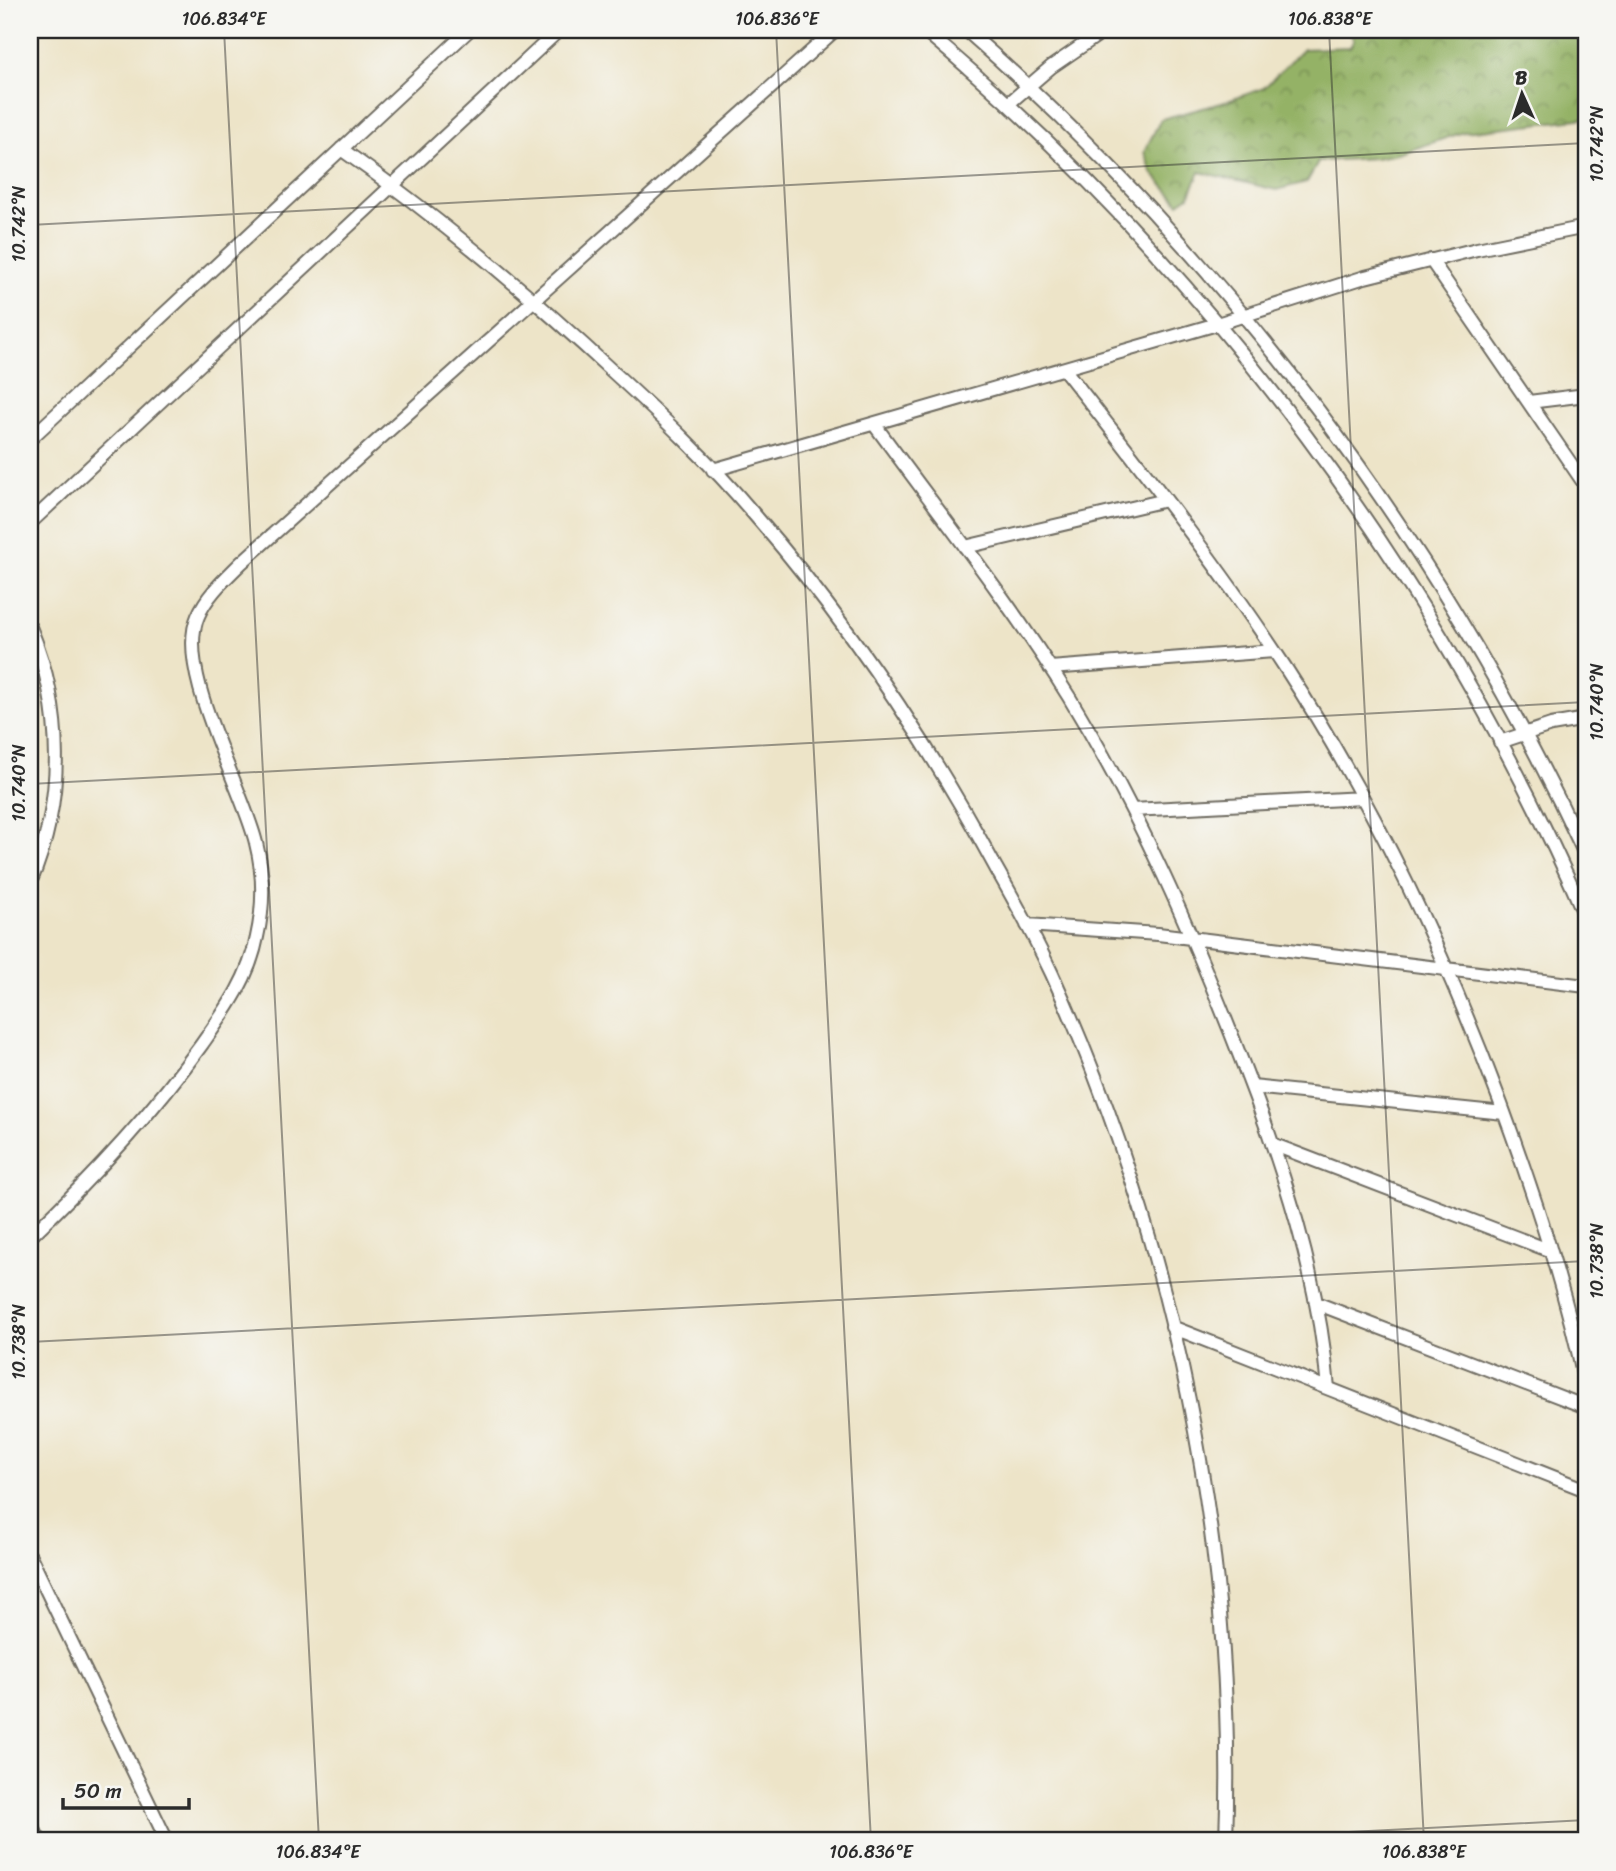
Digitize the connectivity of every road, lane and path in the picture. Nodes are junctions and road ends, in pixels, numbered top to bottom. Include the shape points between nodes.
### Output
1 (469, 30) edge
2 (559, 30) edge
3 (835, 30) edge
4 (924, 30) edge
5 (966, 30) edge
6 (1105, 30) edge
7 (1027, 85) junction
8 (1008, 104) junction
9 (341, 149) junction
10 (393, 185) junction
11 (1586, 227) edge
12 (1431, 260) junction
13 (534, 300) junction
14 (1244, 315) junction
15 (1217, 324) junction
16 (1064, 369) junction
17 (1586, 395) edge
18 (1529, 402) junction
19 (874, 424) junction
20 (30, 439) edge
21 (713, 470) junction
22 (1586, 486) edge
23 (1166, 500) junction
24 (30, 523) edge
25 (965, 547) junction
26 (30, 627) edge
27 (1274, 651) junction
28 (1050, 668) junction
29 (1586, 719) edge
30 (1525, 733) junction
31 (1500, 742) junction
32 (1363, 798) junction
33 (1132, 810) junction
34 (1586, 856) edge
35 (30, 883) edge
36 (1586, 918) edge
37 (1027, 925) junction
38 (1192, 937) junction
39 (1448, 970) junction
40 (1586, 986) edge
41 (1252, 1087) junction
42 (1504, 1112) junction
43 (1272, 1144) junction
44 (30, 1237) edge
45 (1551, 1251) junction
46 (1316, 1303) junction
47 (1172, 1327) junction
48 (1586, 1387) edge
49 (1328, 1388) junction
50 (1586, 1407) edge
51 (1586, 1490) edge
52 (30, 1556) edge
53 (30, 1815) edge
54 (43, 1841) edge
55 (167, 1841) edge
56 (1226, 1841) edge

1 - 9 street
2 - 10 street
3 - 13 street
4 - 8 street
5 - 7 street
6 - 7 street
7 - 8 street
7 - 14 street via 1108,164
8 - 15 street via 1088,182
9 - 10 street
9 - 20 street
10 - 13 street
10 - 24 street
11 - 12 street
12 - 14 street
12 - 18 street
13 - 21 street
13 - 44 street via 241,563 198,616 193,643 198,678 258,850 262,893 257,939 233,1000 181,1073 124,1143
14 - 15 street
14 - 30 street via 1389,508 1450,600
15 - 16 street
15 - 31 street via 1294,418 1373,529 1446,644
16 - 19 street
16 - 23 street
17 - 18 street
18 - 22 street
19 - 21 street
19 - 25 street
21 - 37 street via 796,565 895,699 956,796
23 - 25 street
23 - 27 street
25 - 28 street
26 - 35 street via 50,689 57,755 50,818
27 - 28 street
27 - 32 street
28 - 33 street
29 - 30 street
30 - 31 street
30 - 34 street
31 - 36 street
32 - 33 street
32 - 39 street
33 - 38 street
37 - 38 street
37 - 47 street via 1103,1100
38 - 39 street
38 - 41 street
39 - 40 street
39 - 42 street
41 - 42 street
41 - 43 street
42 - 45 street
43 - 45 street
43 - 46 street
45 - 48 street
46 - 49 street
46 - 50 street
47 - 49 street
47 - 56 street via 1195,1435 1218,1597 1227,1727
49 - 51 street
52 - 55 street
53 - 54 lane

